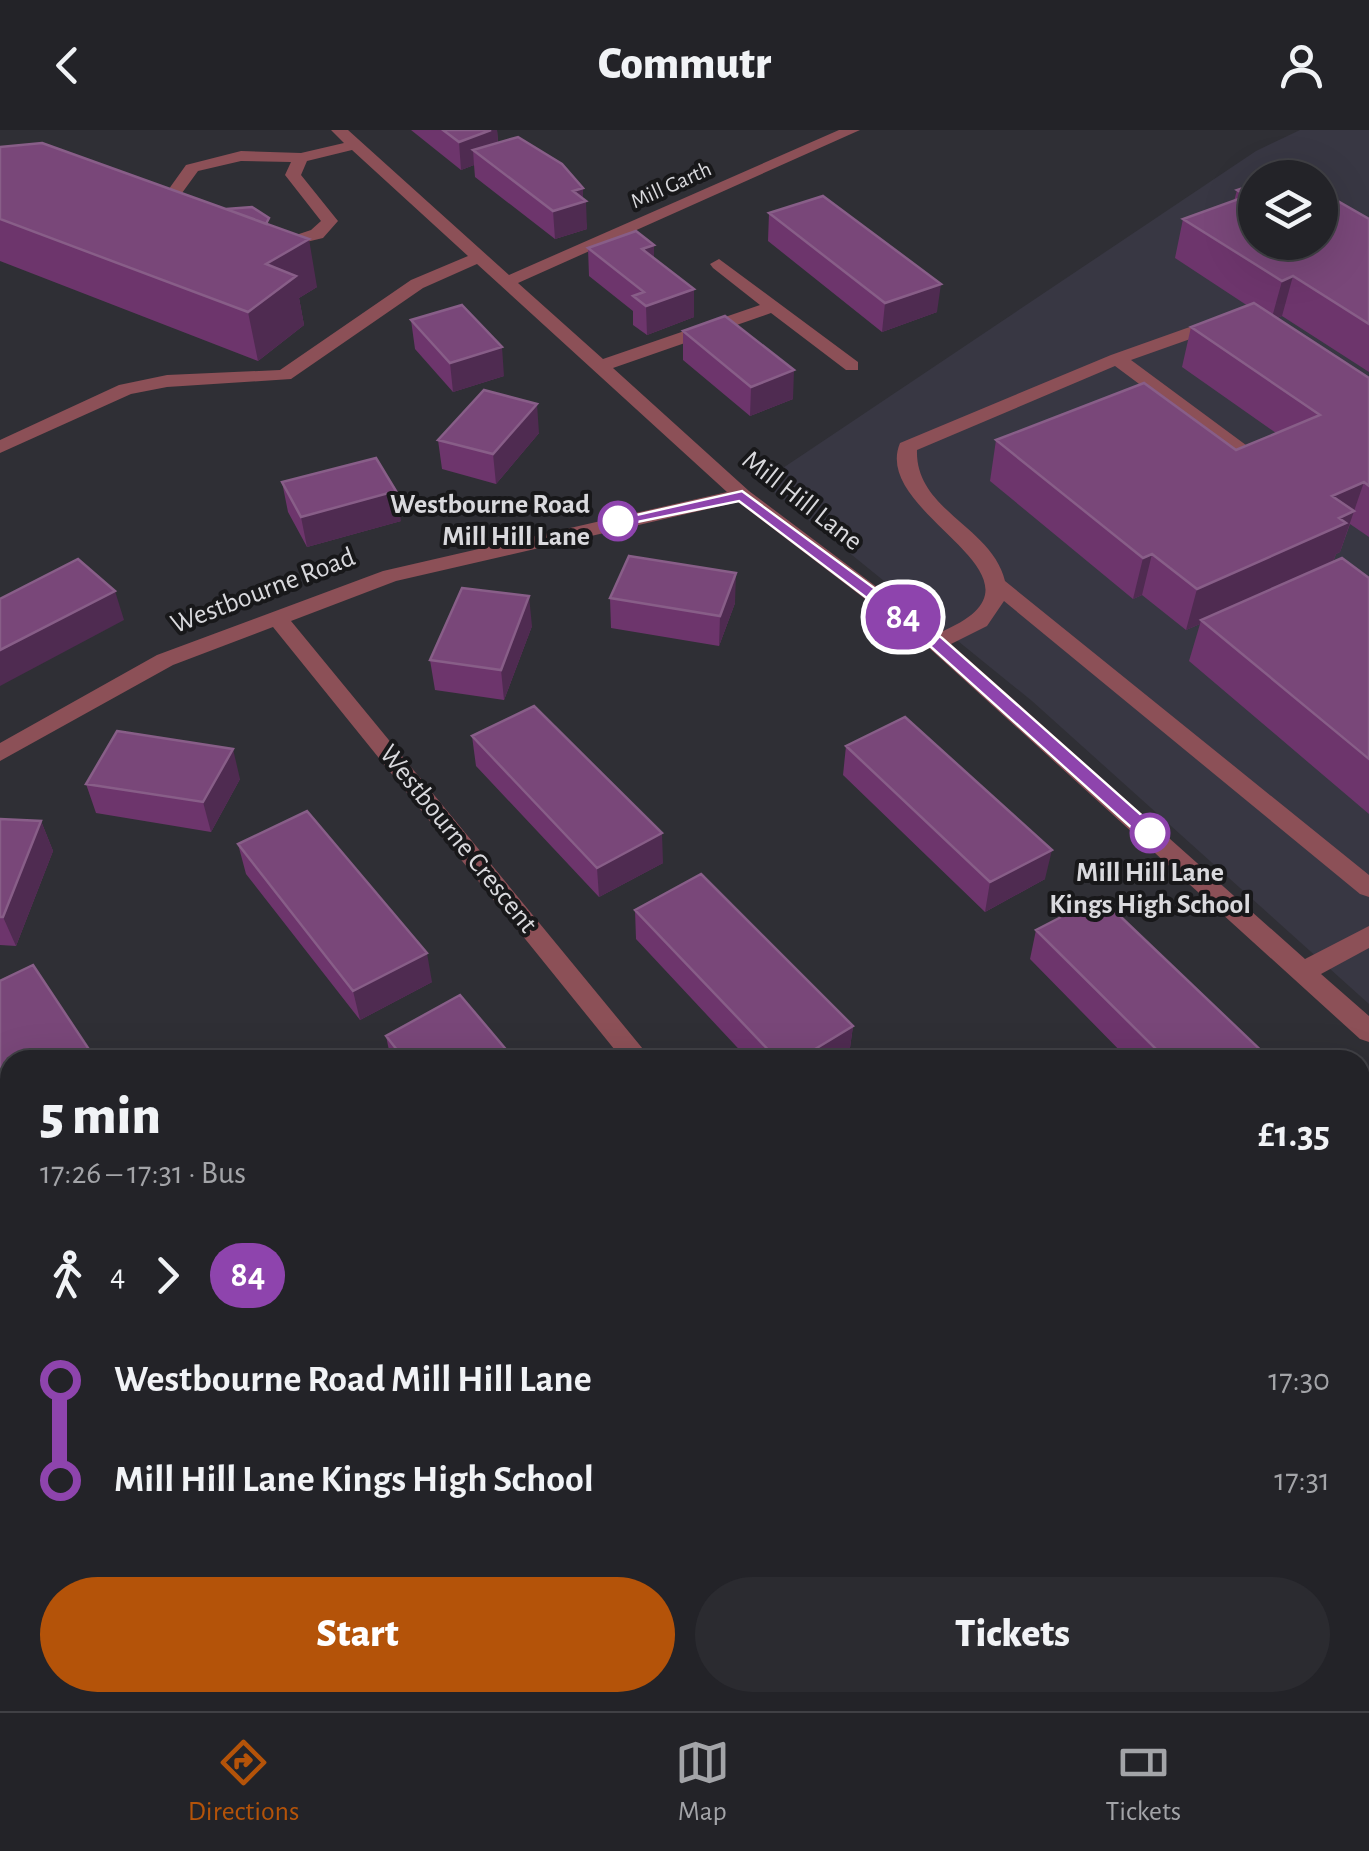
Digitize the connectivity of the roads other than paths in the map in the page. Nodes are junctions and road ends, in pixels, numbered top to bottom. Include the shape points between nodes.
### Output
1 (339, 130) edge
2 (852, 130) edge
3 (353, 145) junction
4 (301, 158) junction
5 (201, 220) edge
6 (267, 242) edge
7 (481, 256) junction
8 (719, 264) dead end
9 (508, 281) junction
10 (772, 306) junction
11 (1246, 326) edge
12 (1118, 359) junction
13 (601, 366) junction
14 (852, 366) dead end
15 (0, 446) edge
16 (1243, 452) edge
17 (742, 495) junction
18 (997, 585) junction
19 (277, 618) junction
20 (936, 642) junction
21 (0, 752) edge
22 (1369, 888) edge
23 (1369, 936) edge
24 (1304, 971) junction
25 (1369, 1032) edge
26 (631, 1050) edge

1 - 3 street, Mill Hill Lane
2 - 9 street, Mill Garth
3 - 4 street
3 - 7 street, Mill Hill Lane
4 - 5 street via 242,156 192,168 174,194 186,213
4 - 6 street via 293,176 330,221 303,240
7 - 9 street, Mill Hill Lane
7 - 15 street via 417,284 284,375 126,389
8 - 10 street
9 - 13 street, Mill Hill Lane
10 - 13 street
10 - 14 street
11 - 12 street via 1208,324
12 - 16 street
12 - 18 street via 906,447 902,460 913,485 965,536
13 - 17 street, Mill Hill Lane
17 - 19 street, Westbourne Road via 390,576
17 - 20 street, Mill Hill Lane
18 - 20 street via 997,601 982,620
18 - 22 street
19 - 21 street, Westbourne Road via 165,660
19 - 26 street, Westbourne Crescent
20 - 24 street, Mill Hill Lane
23 - 24 street
24 - 25 street, Mill Hill Lane

